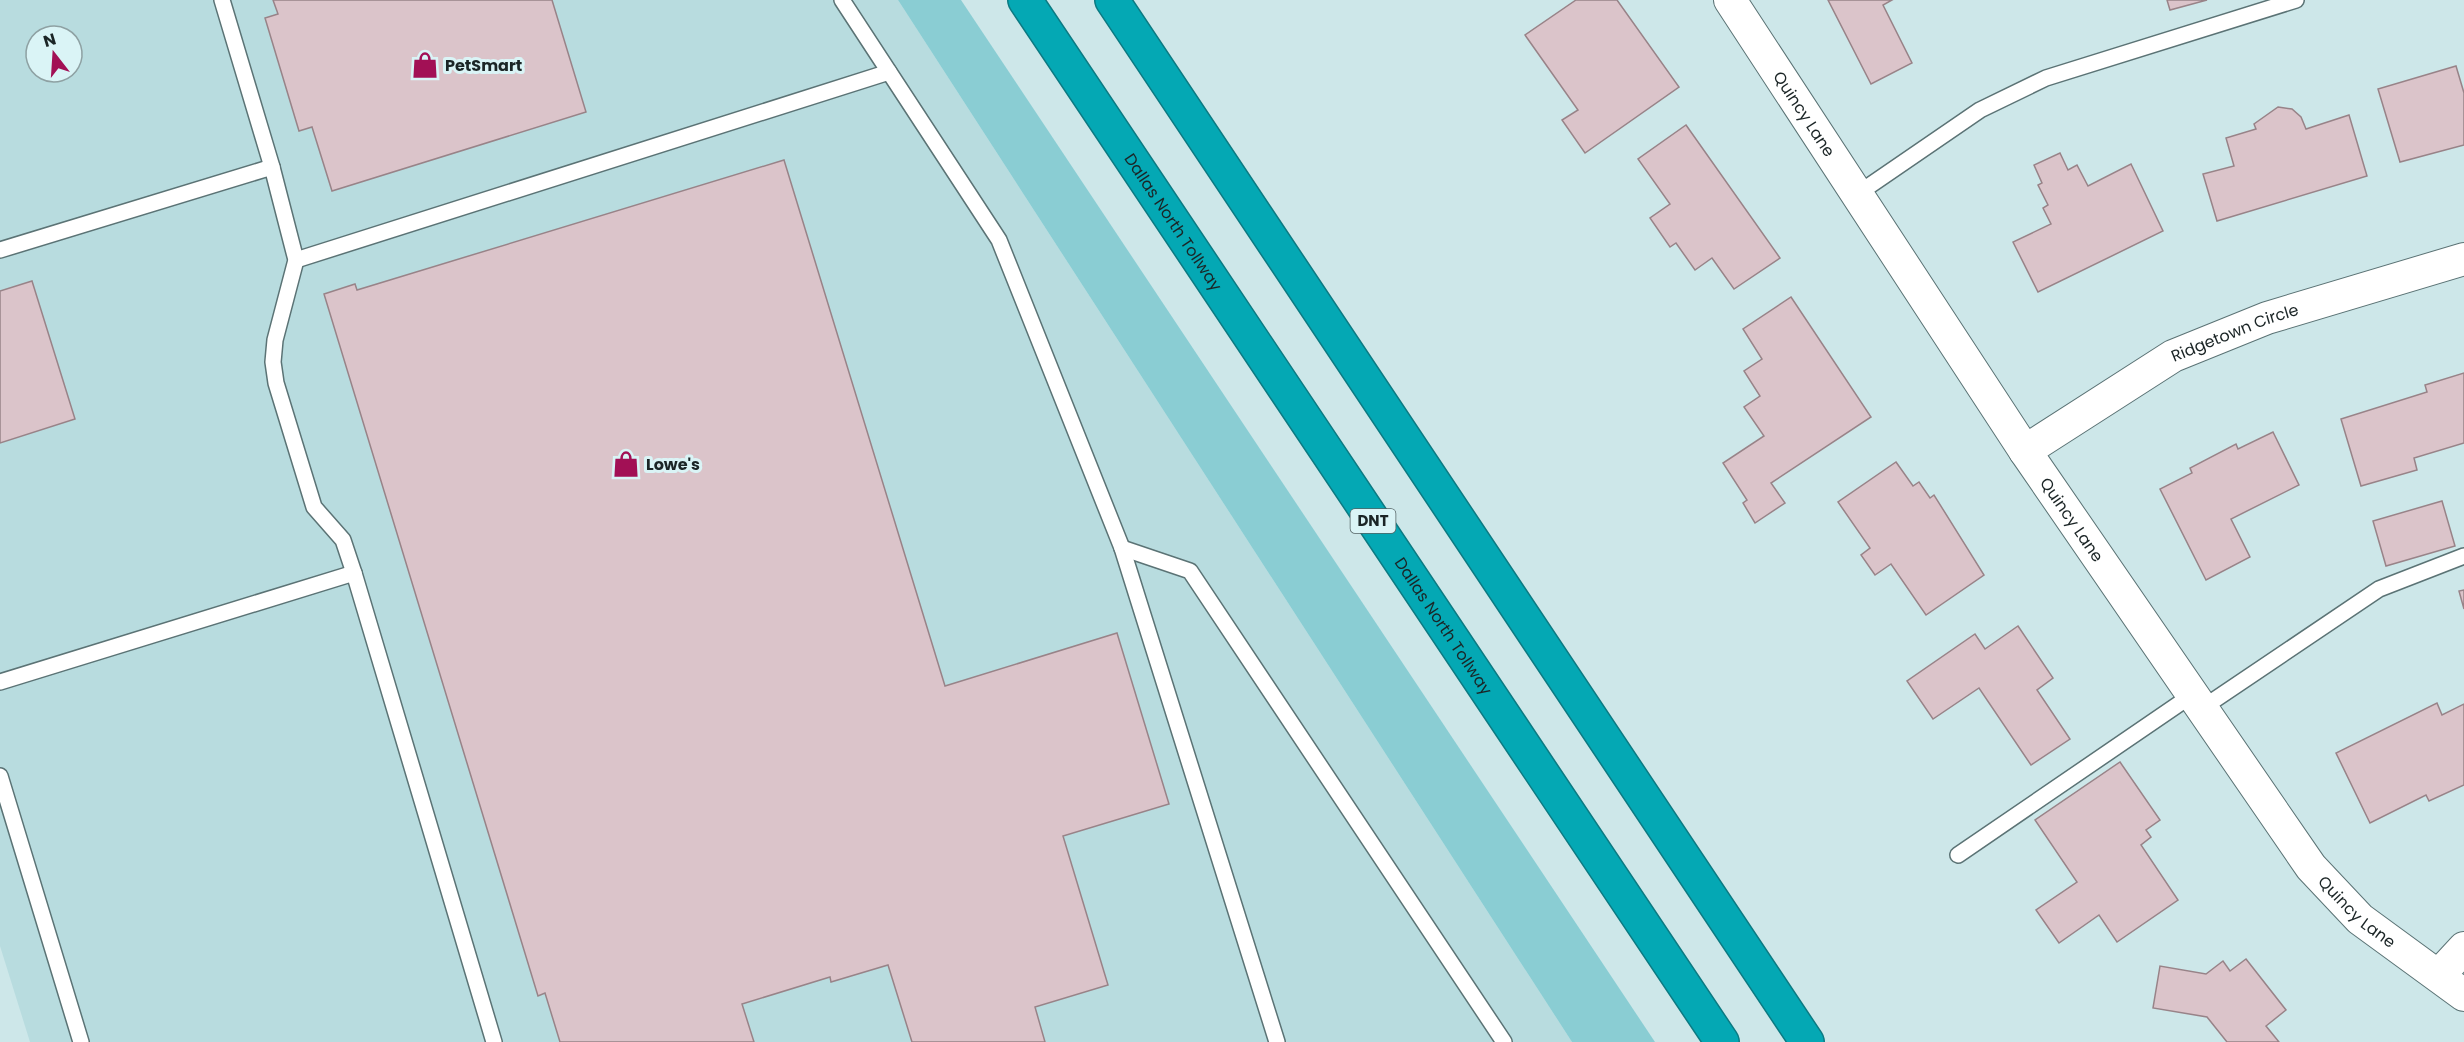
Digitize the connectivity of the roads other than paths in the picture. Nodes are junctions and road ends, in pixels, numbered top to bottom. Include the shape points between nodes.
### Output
1 (222, 0) edge
2 (842, 0) edge
3 (1025, 0) edge
4 (1112, 0) edge
5 (1730, 0) edge
6 (2296, 0) edge
7 (889, 72) junction
8 (272, 167) junction
9 (1856, 195) junction
10 (0, 250) edge
11 (2464, 259) edge
12 (296, 260) junction
13 (2025, 451) junction
14 (1122, 548) junction
15 (2464, 556) edge
16 (354, 573) junction
17 (0, 682) edge
18 (2196, 702) junction
19 (0, 776) edge
20 (1959, 855) dead end
21 (2464, 948) edge
22 (2439, 975) junction
23 (2464, 995) edge
24 (81, 1042) edge
25 (494, 1042) edge
26 (1277, 1042) edge
27 (1504, 1042) edge
28 (1722, 1042) edge
29 (1807, 1042) edge

1 - 8 lane
2 - 7 lane
3 - 28 highway, Dallas North Tollway / DNT
4 - 29 highway
5 - 9 street, Quincy Lane
6 - 9 lane via 2046,78 1980,110
7 - 12 lane
7 - 14 lane via 999,240
8 - 10 lane
8 - 12 lane
9 - 13 street, Quincy Lane
11 - 13 street, Ridgetown Circle via 2267,318 2174,356
12 - 16 lane via 275,340 276,382 314,507 343,540
13 - 18 street, Quincy Lane
14 - 26 lane
14 - 27 lane via 1190,571
15 - 18 lane via 2379,589
16 - 17 lane
16 - 25 lane
18 - 20 lane
18 - 22 street, Quincy Lane via 2311,867 2360,919
19 - 24 lane
21 - 22 street
22 - 23 street, Quincy Lane

